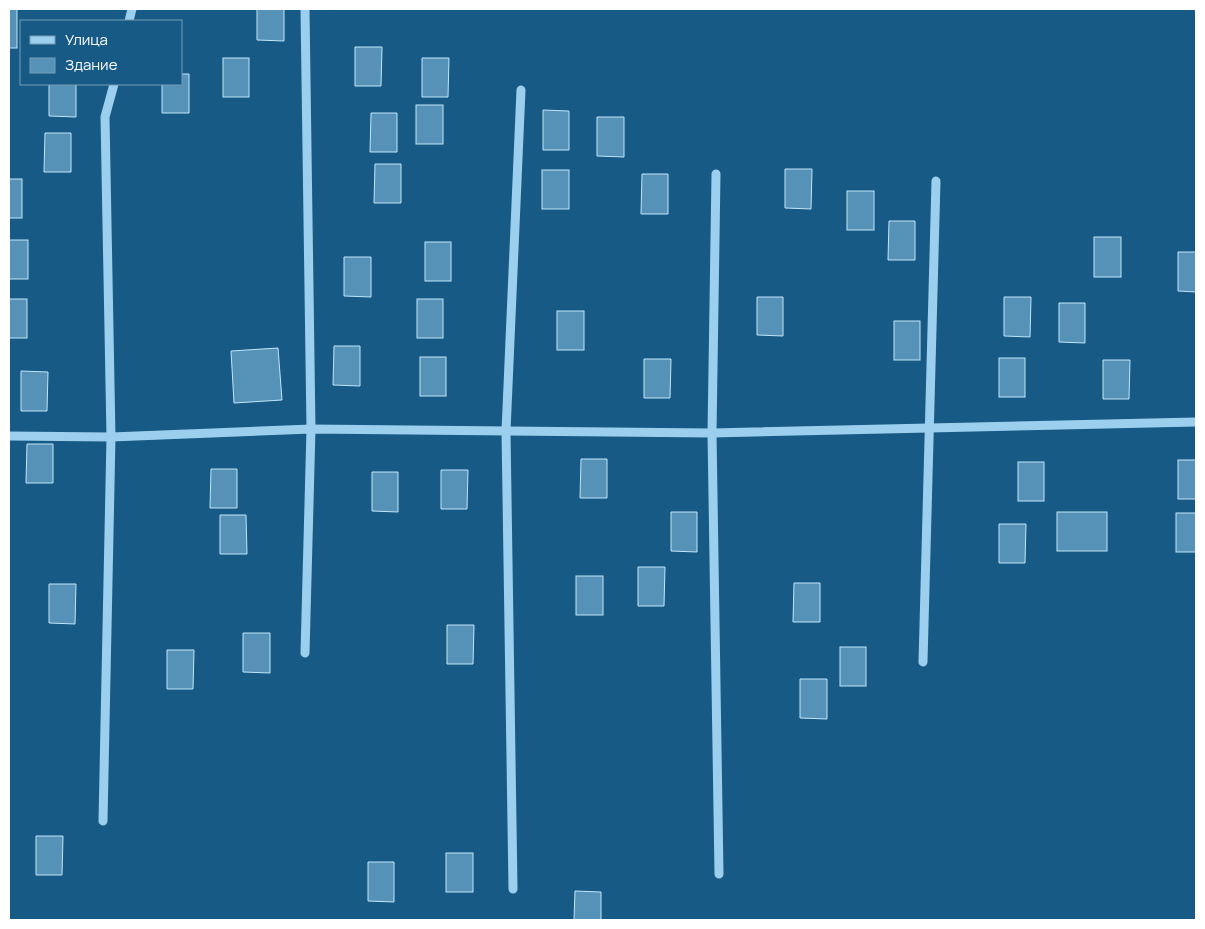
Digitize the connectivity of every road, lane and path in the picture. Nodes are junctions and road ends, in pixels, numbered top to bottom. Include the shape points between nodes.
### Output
1 (305, 9) edge
2 (114, 85) edge
3 (521, 90) dead end
4 (716, 174) dead end
5 (936, 181) dead end
6 (1196, 422) edge
7 (930, 428) junction
8 (311, 429) junction
9 (506, 431) junction
10 (712, 433) junction
11 (9, 436) edge
12 (111, 438) junction
13 (305, 653) dead end
14 (923, 662) dead end
15 (103, 821) dead end
16 (719, 874) dead end
17 (513, 889) dead end

1 - 8 street
2 - 12 street via 105,117
3 - 9 street
4 - 10 street
5 - 7 street
6 - 7 street
7 - 10 street
7 - 14 street
8 - 9 street
8 - 12 street
8 - 13 street
9 - 10 street
9 - 17 street
10 - 16 street
11 - 12 street
12 - 15 street

